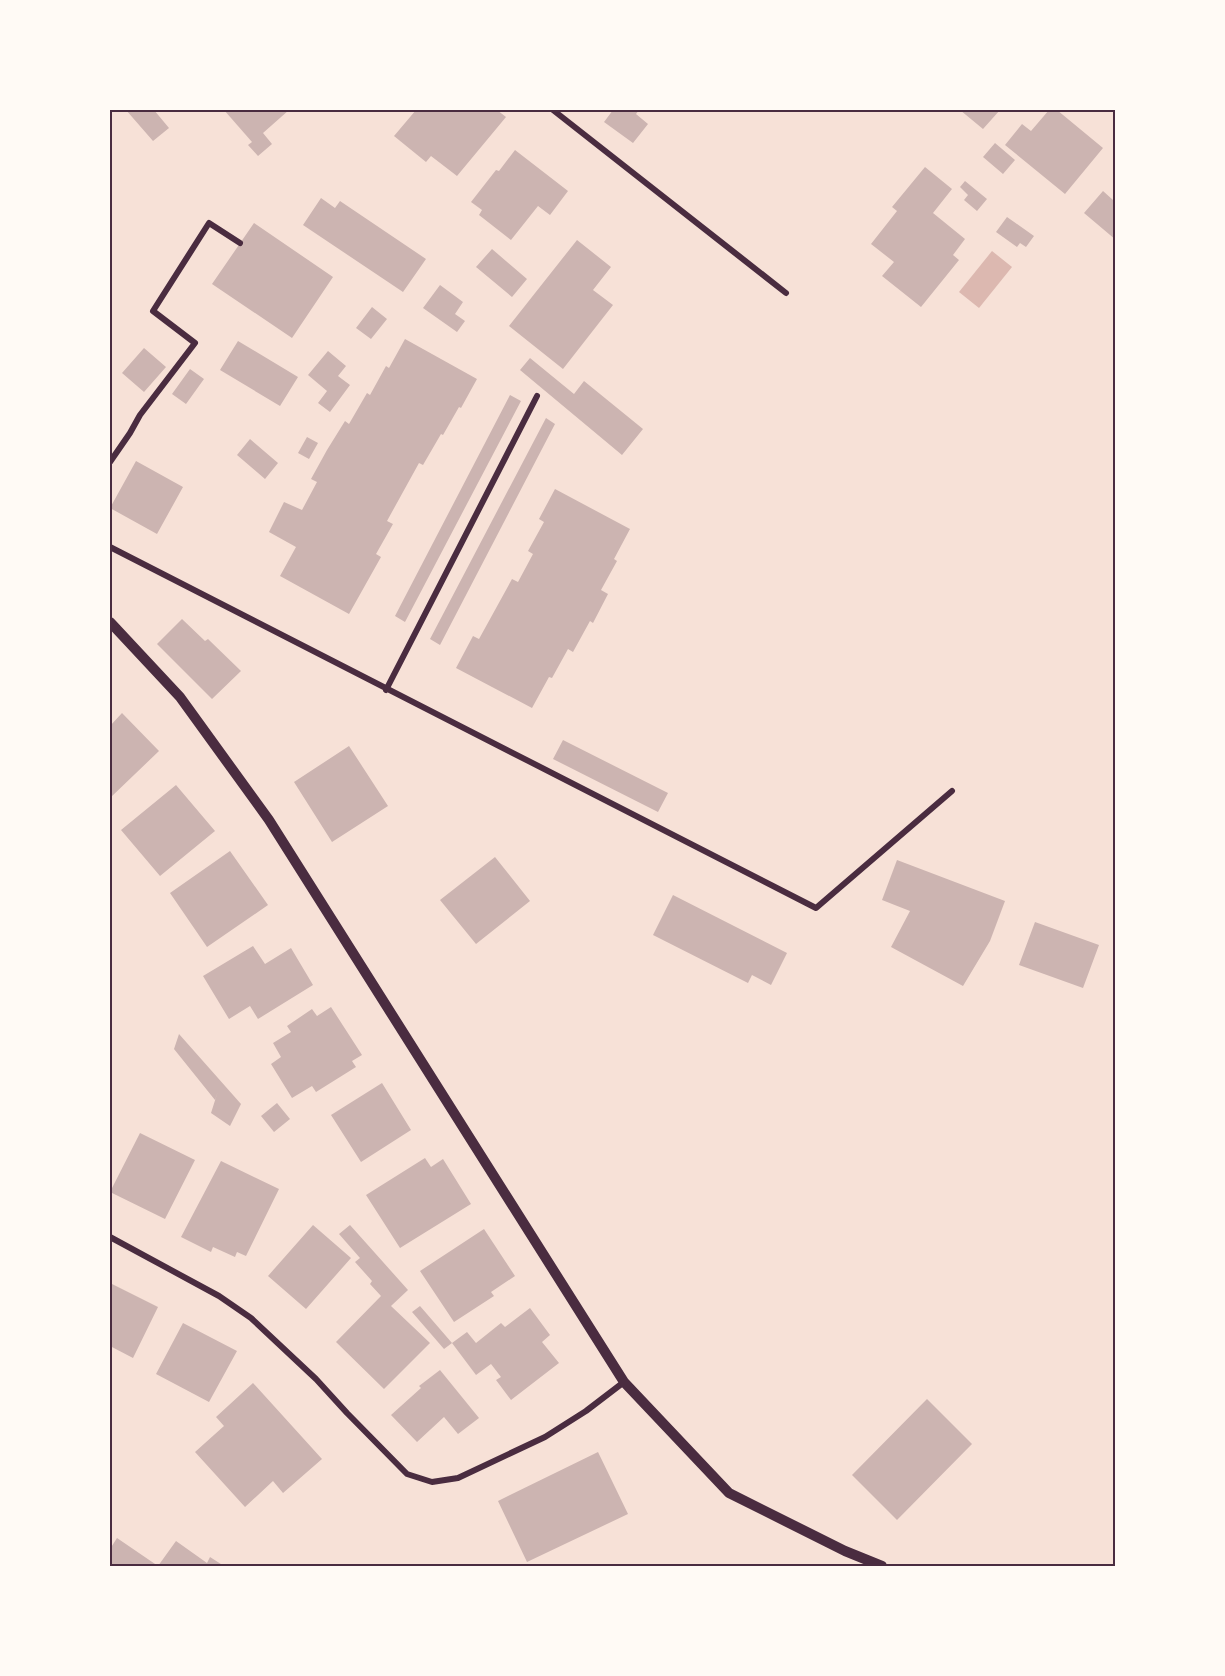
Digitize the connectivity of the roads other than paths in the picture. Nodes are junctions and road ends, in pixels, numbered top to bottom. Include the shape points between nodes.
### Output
1 (553, 110) edge
2 (240, 243) dead end
3 (786, 293) dead end
4 (537, 396) dead end
5 (110, 462) edge
6 (110, 547) edge
7 (110, 622) edge
8 (386, 690) junction
9 (952, 791) dead end
10 (110, 1237) edge
11 (624, 1382) junction
12 (882, 1566) edge

1 - 3 street
2 - 5 street via 209,223 153,311 195,343
4 - 8 street
6 - 8 street
7 - 11 street via 180,697 269,820
8 - 9 street via 816,908
10 - 11 street via 219,1296 251,1318 407,1474 432,1482 458,1478 545,1437
11 - 12 street via 729,1493

